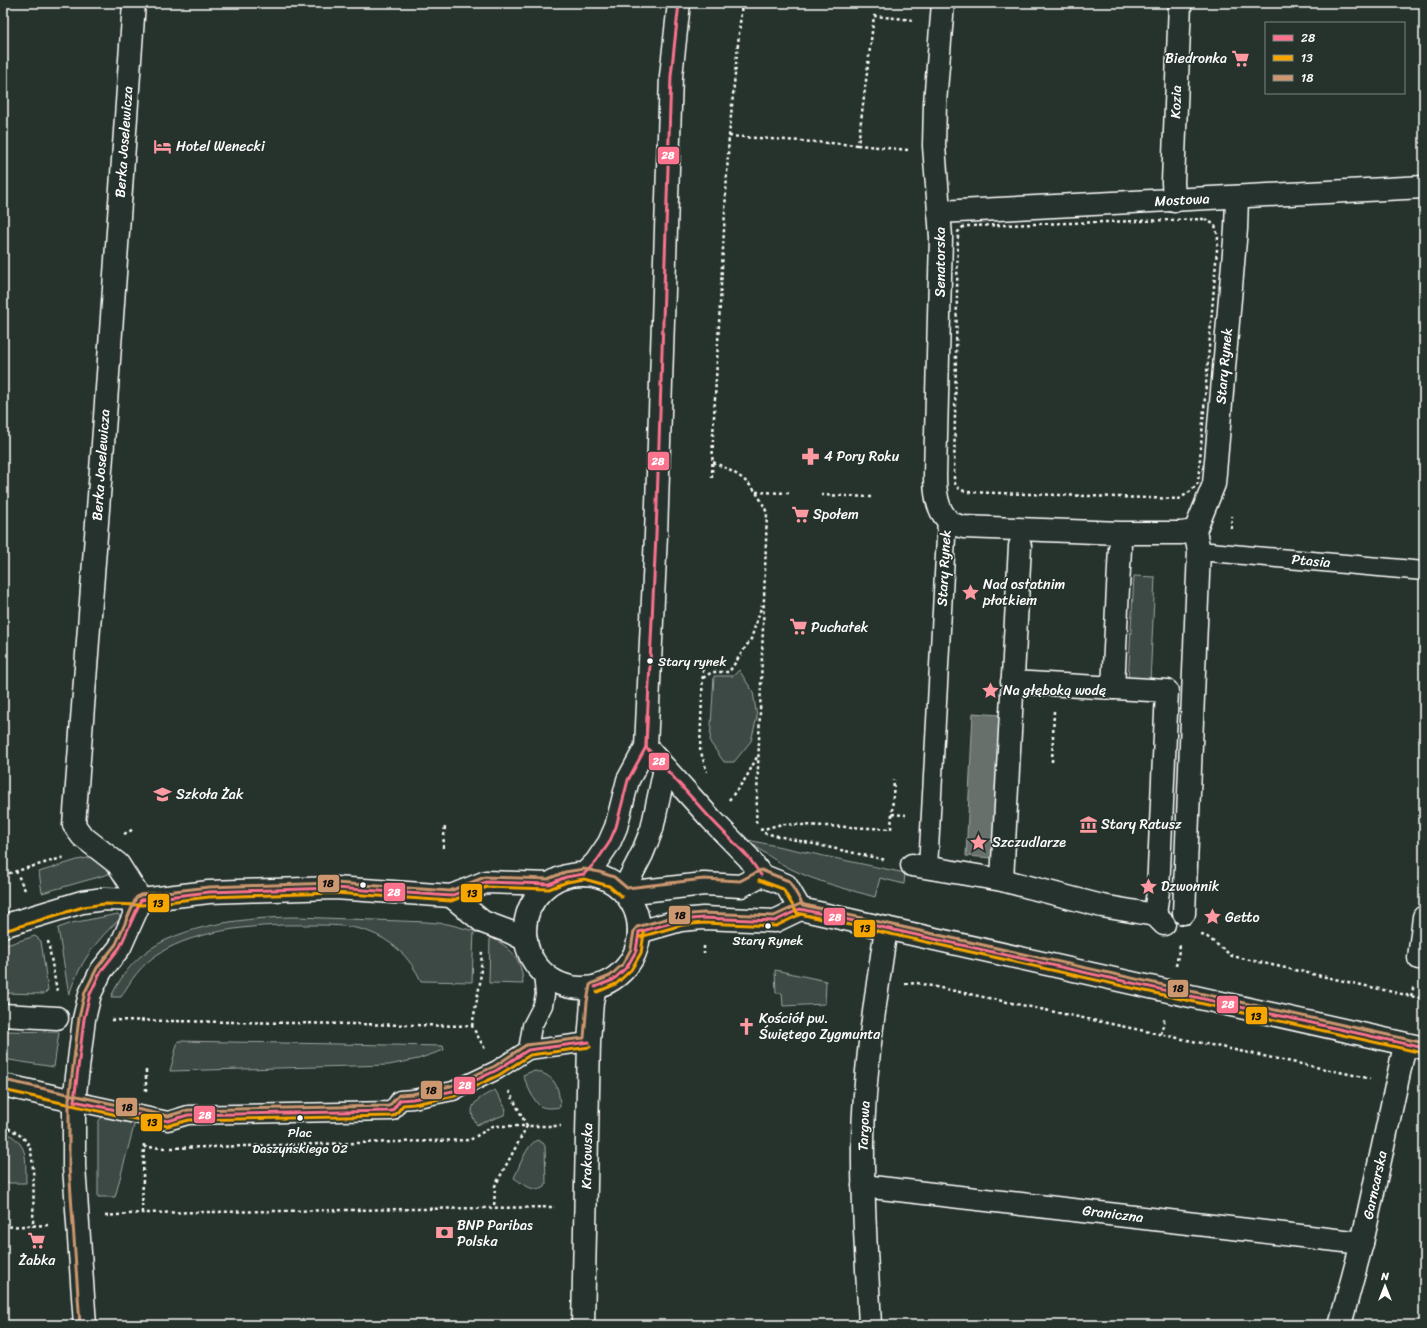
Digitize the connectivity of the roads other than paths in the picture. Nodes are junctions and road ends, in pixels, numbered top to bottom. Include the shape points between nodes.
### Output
1 (134, 3) edge
2 (679, 3) edge
3 (943, 3) edge
4 (1180, 3) edge
5 (1424, 187) edge
6 (1237, 197) junction
7 (1174, 201) junction
8 (939, 212) junction
9 (947, 519) junction
10 (1197, 541) junction
11 (1020, 546) dead end
12 (1120, 548) dead end
13 (1424, 571) edge
14 (1012, 682) junction
15 (1113, 688) junction
16 (646, 747) junction
17 (665, 768) junction
18 (920, 866) joint
19 (584, 874) junction
20 (761, 875) junction
21 (1002, 880) junction
22 (550, 884) junction
23 (624, 892) junction
24 (451, 896) junction
25 (141, 900) junction
26 (800, 909) junction
27 (1184, 912) dead end
28 (1424, 917) edge
29 (3, 926) edge
30 (886, 928) junction
31 (639, 932) junction
32 (526, 940) junction
33 (1418, 958) dead end
34 (543, 973) junction
35 (595, 987) junction
36 (3, 1015) edge
37 (57, 1018) road end
38 (589, 1042) junction
39 (1414, 1046) edge
40 (528, 1050) junction
41 (3, 1085) edge
42 (74, 1101) junction
43 (863, 1186) junction
44 (1362, 1243) junction
45 (85, 1325) edge
46 (583, 1325) edge
47 (870, 1325) edge
48 (1340, 1325) edge

1 - 25 street, Berka Joselewicza via 74,825 82,836 118,864
2 - 16 street via 671,76 656,535
3 - 8 street, Senatorska via 934,146
4 - 7 street, Kozia
5 - 6 street, Mostowa
6 - 7 street, Mostowa
6 - 10 street, Stary Rynek via 1214,484
7 - 8 street, Mostowa
8 - 9 street, Senatorska via 941,245 936,493
9 - 10 street, Stary Rynek via 964,527 1181,533
9 - 18 lane, Stary Rynek
10 - 13 lane, Ptasia via 1229,554
10 - 27 street, Stary Rynek
11 - 14 street
12 - 15 street
14 - 15 street
14 - 21 street
15 - 21 street via 1167,691 1158,891 1160,919
16 - 17 street
16 - 19 street via 628,780 616,827 609,843
17 - 20 street via 750,858
17 - 23 street via 652,829
18 - 21 street
19 - 22 street via 566,876
19 - 23 street via 612,882
20 - 23 street via 741,886 704,884
20 - 26 street via 786,885
22 - 24 street via 486,882
22 - 32 street via 538,895 530,909 525,923
23 - 31 street via 636,911
24 - 25 street via 335,888 209,892
24 - 32 street via 483,922
25 - 29 street via 104,899 82,902
25 - 42 street via 120,947 101,971 90,994 84,1019
26 - 30 street
26 - 31 street via 775,921 703,918 681,920
28 - 33 street
30 - 39 street
30 - 43 street, Targowa via 866,1088
31 - 35 street via 636,951 627,967 613,980
32 - 34 street via 532,958
34 - 35 street via 558,983 576,988
34 - 40 lane via 545,995 543,1005 532,1026
35 - 38 street, Krakowska
36 - 37 street
38 - 40 lane
38 - 46 street, Krakowska
39 - 44 street, Garncarska
40 - 42 lane via 497,1070 453,1091 400,1100 392,1111 188,1115 168,1121
41 - 42 street
42 - 45 street via 74,1166
43 - 44 street, Graniczna
43 - 47 street, Targowa
44 - 48 street, Garncarska

